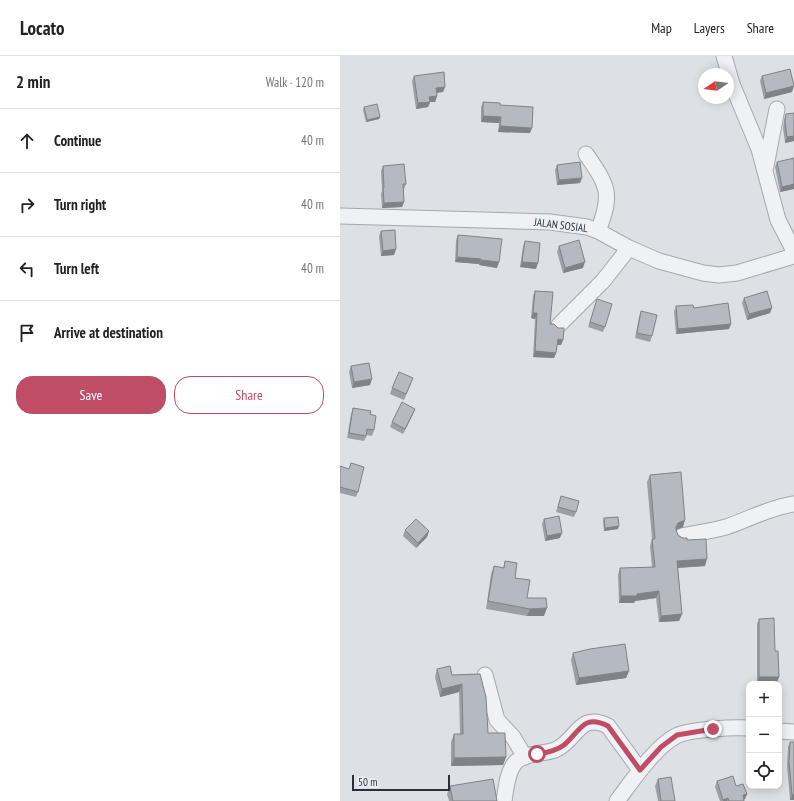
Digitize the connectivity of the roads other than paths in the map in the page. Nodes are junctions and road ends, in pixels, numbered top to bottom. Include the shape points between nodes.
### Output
1 (724, 56) edge
2 (777, 109) dead end
3 (586, 154) dead end
4 (765, 169) junction
5 (340, 216) edge
6 (598, 231) junction
7 (629, 248) junction
8 (794, 251) edge
9 (794, 256) edge
10 (559, 325) dead end
11 (794, 504) edge
12 (682, 536) edge
13 (485, 675) dead end
14 (746, 728) edge
15 (782, 730) edge
16 (794, 732) edge
17 (525, 756) junction
18 (640, 770) junction
19 (504, 801) edge
20 (617, 801) edge

1 - 4 street via 732,84
2 - 4 street
3 - 6 street via 602,177 607,191 606,206
4 - 8 street via 778,220
5 - 6 street, JALAN SOSIAL via 550,222
6 - 7 street, JALAN SOSIAL
7 - 9 street, JALAN SOSIAL via 659,261 703,273 718,274 737,273
7 - 10 street via 603,282
11 - 12 street via 772,508 709,532
13 - 17 street via 497,720 513,737
14 - 18 street via 713,729 677,735 661,747
15 - 16 street
17 - 18 street via 556,750 582,726 595,721 608,726
17 - 19 street via 514,763
18 - 20 street

